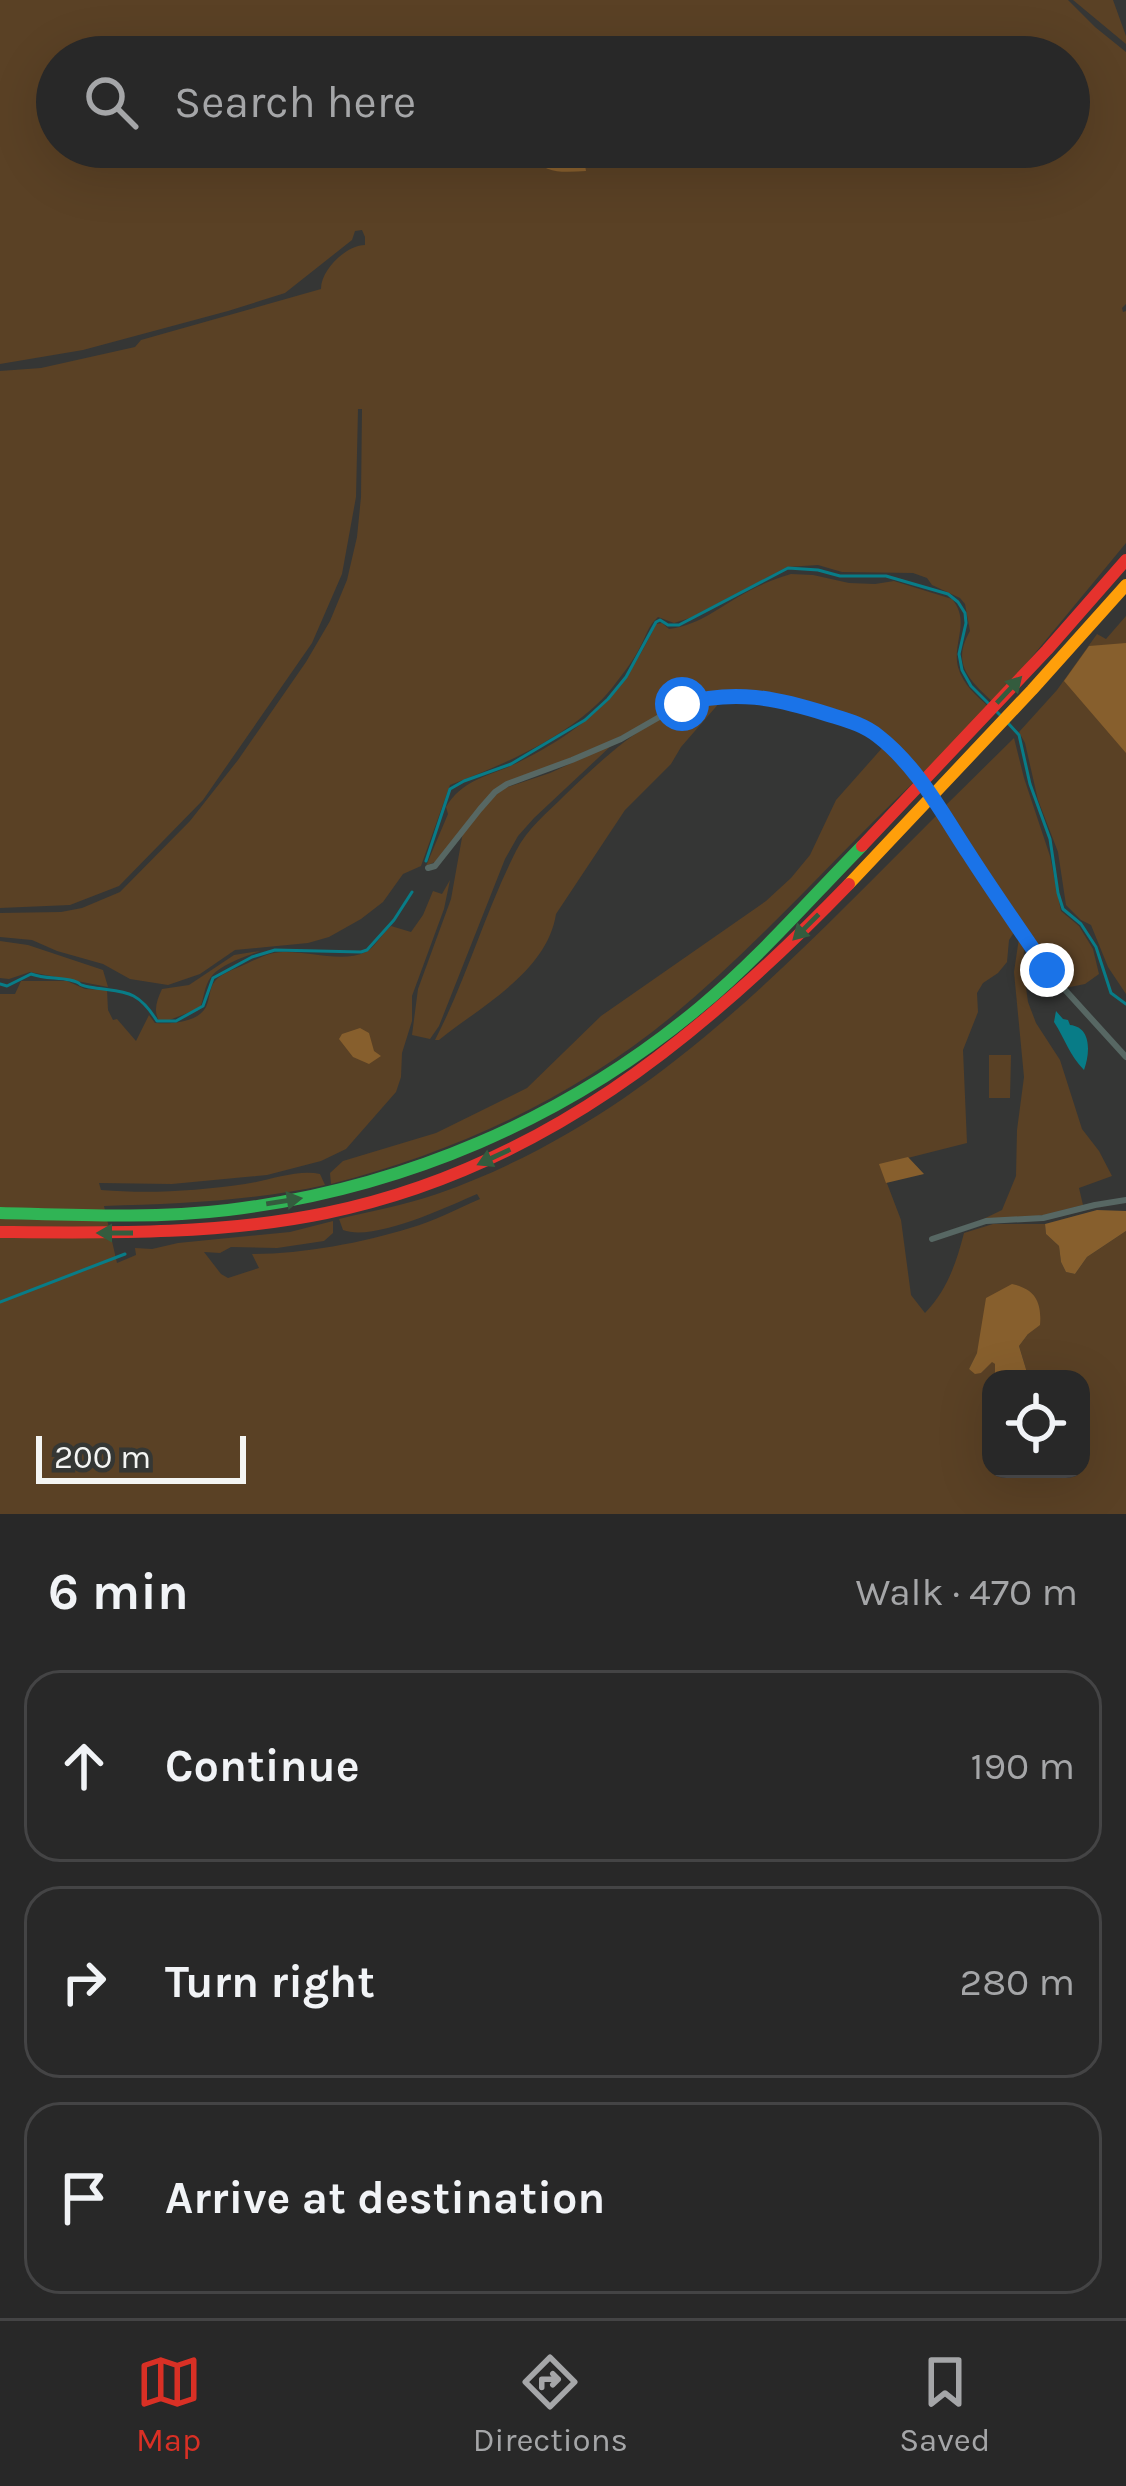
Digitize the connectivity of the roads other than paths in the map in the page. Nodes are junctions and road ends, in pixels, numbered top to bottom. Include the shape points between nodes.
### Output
1 (1126, 560) edge
2 (1126, 585) edge
3 (428, 868) dead end
4 (1126, 1057) edge
5 (1126, 1200) edge
6 (0, 1213) edge
7 (0, 1232) edge
8 (932, 1239) dead end

6 -> 1 highway via 226,1210 328,1194 423,1167 561,1105 698,1008 757,953
2 -> 7 highway via 769,966 704,1025 565,1123 372,1203 302,1219 148,1233
3 - 4 street via 507,784 621,739 682,704 737,695 793,703 862,724 886,742 939,806 1047,970
5 - 8 street via 986,1221

